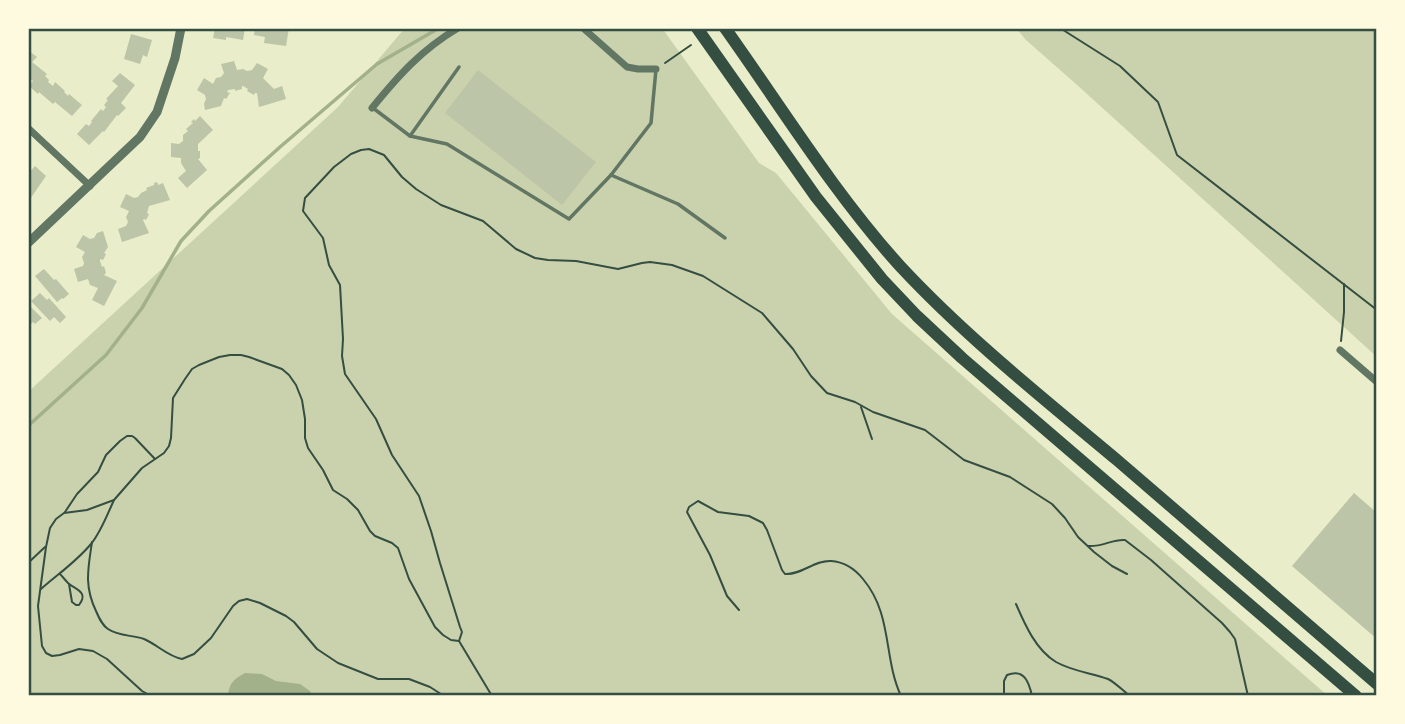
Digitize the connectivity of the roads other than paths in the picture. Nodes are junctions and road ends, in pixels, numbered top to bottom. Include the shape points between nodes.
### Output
1 (181, 28) edge
2 (458, 28) edge
3 (583, 28) edge
4 (697, 28) edge
5 (724, 28) edge
6 (459, 67) dead end
7 (656, 69) joint
8 (372, 107) joint
9 (28, 128) edge
10 (410, 136) junction
11 (611, 175) junction
12 (90, 186) junction
13 (725, 238) dead end
14 (28, 243) edge
15 (1340, 350) road end
16 (1377, 382) edge
17 (1377, 684) edge
18 (1356, 696) edge

1 - 12 street via 157,112 140,137
2 - 8 street via 402,71
3 - 7 street via 627,67
4 - 18 main road via 816,197 899,296 979,373
5 - 17 main road via 849,204 931,298
6 - 10 lane
7 - 11 lane via 651,123
8 - 10 lane
9 - 12 street
10 - 11 lane via 447,144 569,219
11 - 13 lane via 677,204
12 - 14 street
15 - 16 street

